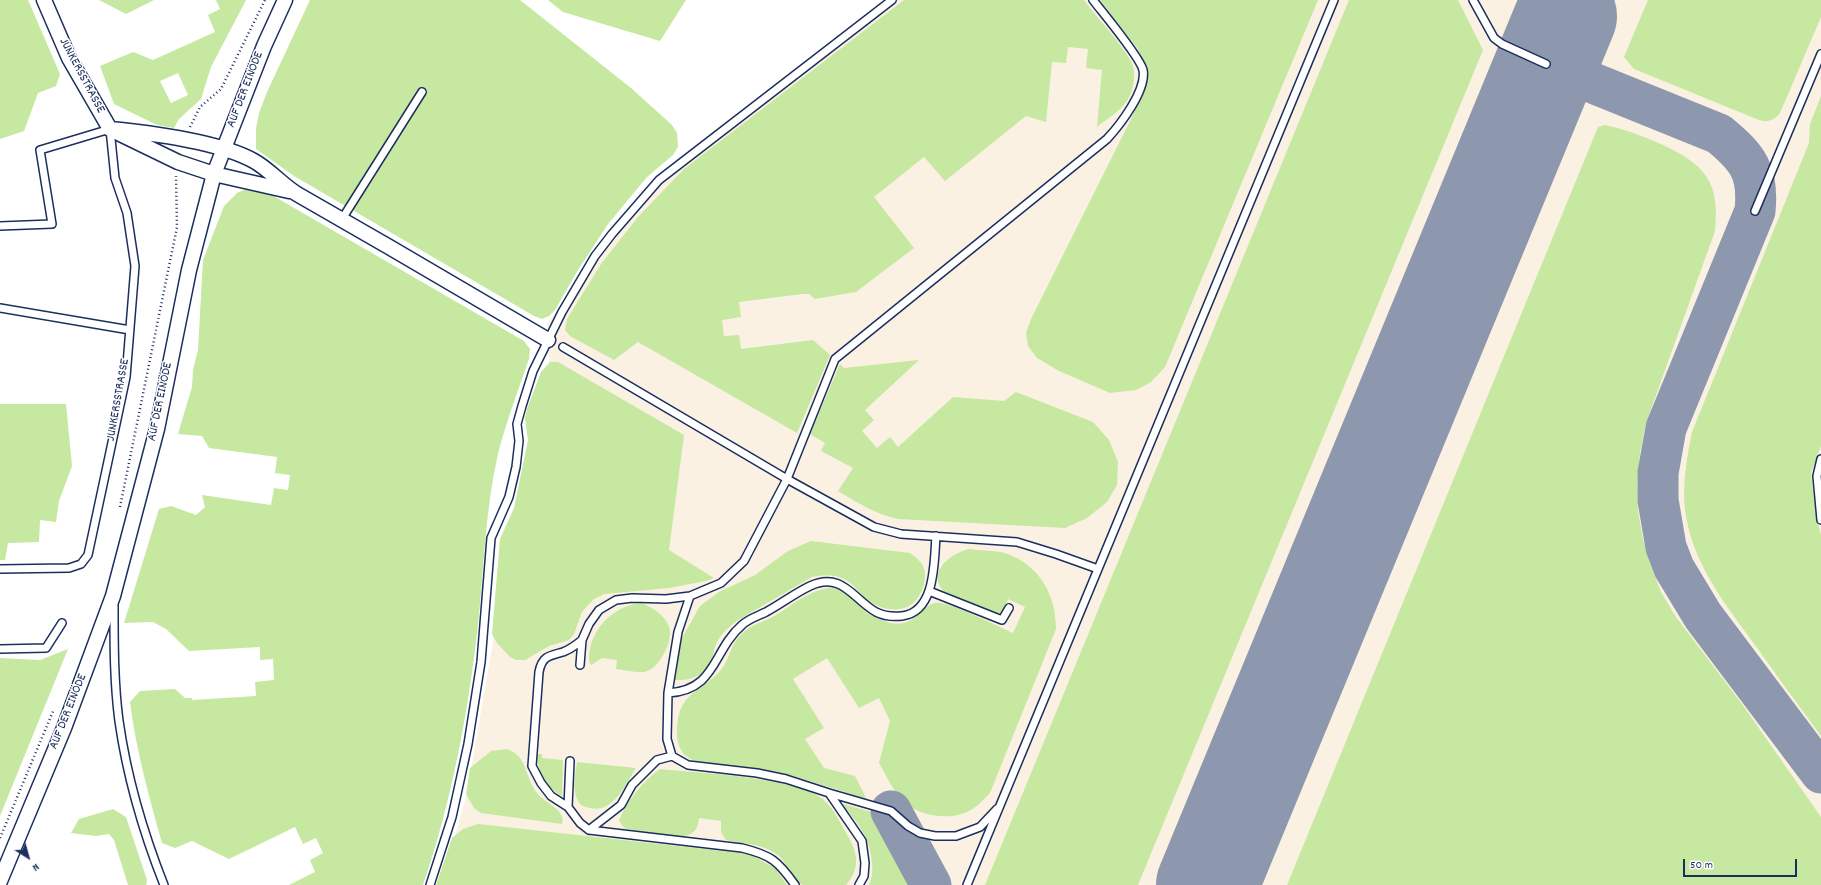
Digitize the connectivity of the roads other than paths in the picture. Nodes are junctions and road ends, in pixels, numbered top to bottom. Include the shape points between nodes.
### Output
1 (44, 0) edge
2 (286, 0) edge
3 (892, 0) edge
4 (1093, 0) edge
5 (1334, 0) edge
6 (1473, 0) edge
7 (1821, 54) edge
8 (1546, 64) dead end
9 (422, 92) dead end
10 (110, 129) junction
11 (224, 149) junction
12 (214, 174) junction
13 (295, 193) junction
14 (1755, 211) dead end
15 (342, 219) junction
16 (0, 226) edge
17 (0, 308) edge
18 (130, 330) junction
19 (548, 340) junction
20 (563, 347) dead end
21 (1821, 459) edge
22 (787, 479) junction
23 (1821, 520) edge
24 (936, 536) junction
25 (0, 569) edge
26 (1098, 570) junction
27 (929, 591) junction
28 (113, 596) junction
29 (690, 596) junction
30 (1009, 608) dead end
31 (62, 623) dead end
32 (582, 640) junction
33 (0, 649) edge
34 (580, 665) dead end
35 (668, 693) junction
36 (672, 756) junction
37 (570, 761) dead end
38 (829, 793) junction
39 (1000, 806) junction
40 (568, 807) junction
41 (590, 830) junction
42 (0, 881) edge
43 (164, 885) edge
44 (430, 885) edge
45 (795, 885) edge
46 (859, 885) edge
47 (967, 885) edge

1 - 10 street, JUNKERSSTRASSE via 69,58
2 - 11 street, AUF DER EINÖDE via 264,46
3 - 19 lane via 659,180 626,216 596,256
4 - 22 lane via 1135,55 1143,70 1142,82 1125,118 1107,139 835,359
5 - 26 lane
6 - 8 lane via 1494,38
7 - 14 lane
9 - 15 lane
10 - 11 street, JUNKERSSTRASSE via 146,132
10 - 12 street, JUNKERSSTRASSE via 178,162
10 - 16 lane via 40,150 52,224
10 - 18 lane, JUNKERSSTRASSE via 115,178 127,213 135,266
11 - 12 street, AUF DER EINÖDE
11 - 13 street, JUNKERSSTRASSE via 254,161
12 - 13 street, JUNKERSSTRASSE
12 - 28 street, AUF DER EINÖDE via 189,270 157,429
13 - 15 street
15 - 19 street
17 - 18 lane
18 - 25 lane, JUNKERSSTRASSE via 126,377 88,555 81,564 70,568
19 - 44 lane via 522,406 517,424 519,441 516,467 509,496 491,538 481,662 468,744 452,817
20 - 22 lane
21 - 23 lane via 1817,480
22 - 24 lane via 874,527 901,534
22 - 29 lane via 744,561 721,583
24 - 26 lane via 1017,542
24 - 27 lane
26 - 39 lane
27 - 30 lane via 1002,620
27 - 35 lane via 915,611 895,617 876,611 843,585 835,582 812,585 744,623 729,639 711,672 703,680 686,690
28 - 42 street, AUF DER EINÖDE via 64,728
28 - 43 lane via 114,674 120,728 140,814
29 - 32 lane via 616,600 599,610
29 - 35 lane via 678,632
31 - 33 lane via 46,648
32 - 34 lane
32 - 40 lane via 573,648 547,657 541,663 539,672 532,766 551,796
35 - 36 lane via 667,738
36 - 38 lane via 688,765 757,773
36 - 41 lane via 657,760 632,785 621,805
37 - 40 lane
38 - 39 lane via 891,811 914,830 935,836 956,836 980,826
38 - 46 lane via 862,841 865,863 864,876
39 - 47 lane
40 - 41 lane via 580,823
41 - 45 lane via 742,848 763,853 778,863

